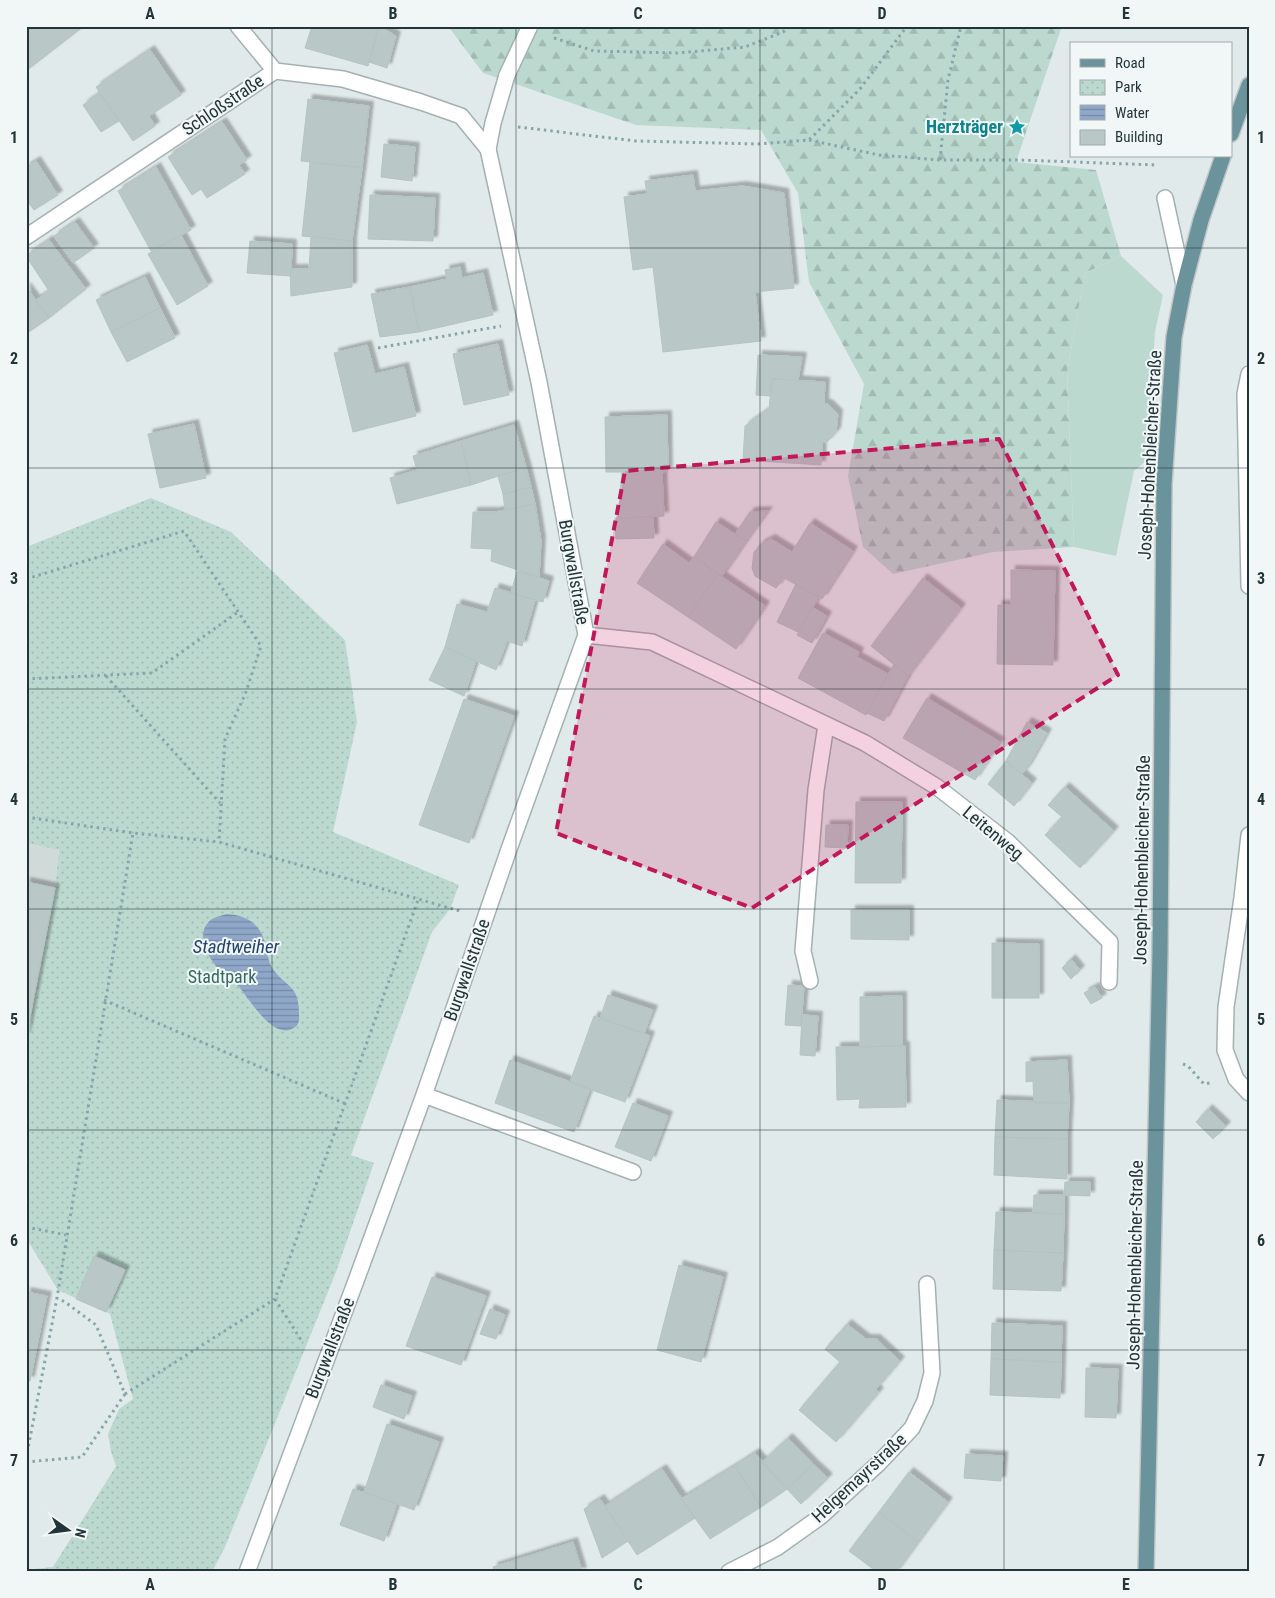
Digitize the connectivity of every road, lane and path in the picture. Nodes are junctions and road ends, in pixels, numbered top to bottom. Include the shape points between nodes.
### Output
1 (238, 26) edge
2 (530, 26) edge
3 (790, 26) edge
4 (907, 26) edge
5 (961, 26) edge
6 (550, 36) dead end
7 (275, 71) junction
8 (1249, 85) edge
9 (493, 123) junction
10 (1232, 131) edge
11 (809, 140) junction
12 (488, 148) junction
13 (1222, 158) edge
14 (940, 160) junction
15 (1158, 165) dead end
16 (1165, 198) dead end
17 (26, 237) edge
18 (1184, 285) junction
19 (526, 321) junction
20 (378, 348) dead end
21 (1249, 374) edge
22 (26, 579) edge
23 (1249, 586) edge
24 (238, 612) junction
25 (586, 636) junction
26 (106, 676) junction
27 (26, 679) edge
28 (826, 725) junction
29 (221, 804) junction
30 (26, 817) edge
31 (133, 834) junction
32 (1249, 835) edge
33 (219, 842) junction
34 (418, 900) junction
35 (484, 919) junction
36 (810, 981) dead end
37 (1109, 982) dead end
38 (104, 1000) junction
39 (1249, 1093) edge
40 (424, 1095) junction
41 (346, 1104) junction
42 (633, 1172) dead end
43 (26, 1228) edge
44 (66, 1235) junction
45 (927, 1284) dead end
46 (57, 1298) junction
47 (275, 1299) junction
48 (326, 1357) junction
49 (126, 1394) junction
50 (26, 1461) edge
51 (247, 1572) edge
52 (729, 1572) edge
53 (1146, 1572) edge

1 - 7 street
2 - 9 street, bridge via 508,75
3 - 6 path via 783,32 744,46 677,53 594,51
4 - 11 path via 860,89
5 - 14 path via 948,80
7 - 12 street, Schloßstraße via 343,79 453,113 461,116
7 - 17 street, Schloßstraße
8 - 10 main road
9 - 11 path via 636,141 758,144
9 - 12 street
11 - 14 path via 879,155
12 - 19 street, Burgwallstraße
13 - 18 main road, Joseph-Hohenbleicher-Straße
14 - 15 path
16 - 18 street
18 - 53 main road, Joseph-Hohenbleicher-Straße via 1174,337 1164,484 1160,953
19 - 20 path
19 - 25 street, Burgwallstraße
21 - 23 street via 1246,394
22 - 24 path via 184,532
24 - 26 path via 152,673
24 - 29 path via 261,646 246,692 225,738
25 - 28 street, Leitenweg via 652,642
25 - 35 street, Burgwallstraße
26 - 27 path
26 - 29 path
28 - 36 street via 816,790 803,951
28 - 37 street, Leitenweg via 865,743 937,787 1008,842 1110,942
29 - 33 path
30 - 31 path
31 - 33 path
31 - 38 path
32 - 39 street via 1226,1007 1225,1050 1236,1079
33 - 34 path
34 - 35 path
34 - 41 path
35 - 40 street, Burgwallstraße
38 - 41 path
38 - 44 path
40 - 42 street
40 - 48 street, Burgwallstraße
41 - 47 path
43 - 44 path
44 - 46 path
45 - 52 street, Helgemayrstraße via 932,1373 925,1401 912,1428 820,1517 778,1547
46 - 49 path via 96,1325
46 - 50 path
47 - 48 path via 306,1347
47 - 49 path
48 - 51 street, Burgwallstraße
49 - 50 path via 82,1457

